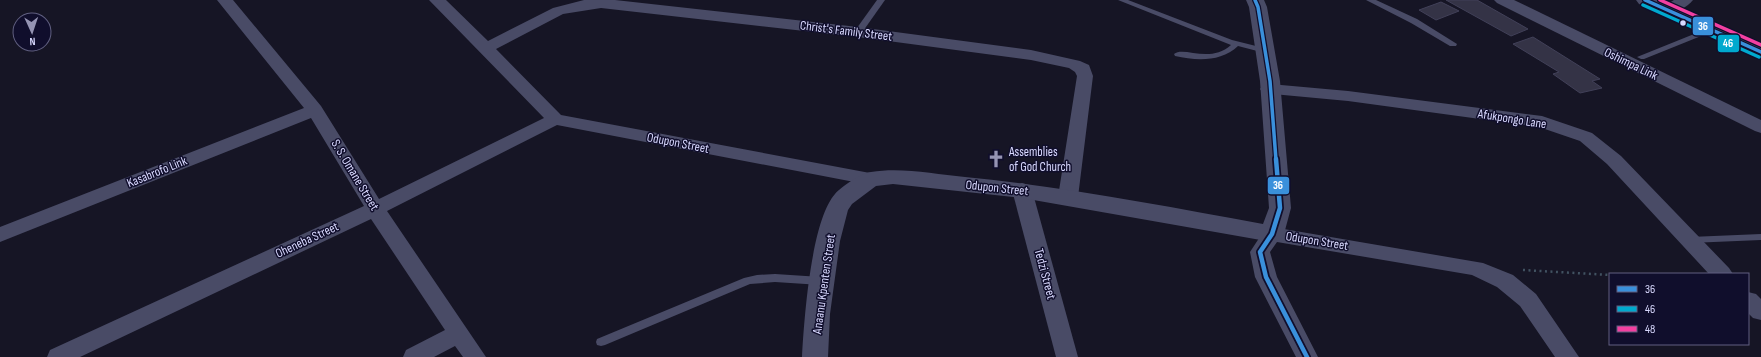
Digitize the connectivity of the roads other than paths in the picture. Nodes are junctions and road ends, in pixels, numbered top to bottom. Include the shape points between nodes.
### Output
1 (225, 0) edge
2 (437, 0) edge
3 (881, 0) edge
4 (1122, 0) edge
5 (1255, 0) edge
6 (1370, 0) edge
7 (1502, 0) edge
8 (1646, 0) edge
9 (1685, 0) edge
10 (586, 2) edge
11 (1667, 10) junction
12 (1712, 30) junction
13 (858, 32) junction
14 (1236, 44) junction
15 (1453, 44) dead end
16 (486, 48) junction
17 (1265, 51) junction
18 (1761, 52) edge
19 (1178, 54) dead end
20 (1641, 57) dead end
21 (1269, 90) junction
22 (315, 110) junction
23 (555, 119) junction
24 (1761, 128) edge
25 (870, 179) junction
26 (1022, 190) junction
27 (1068, 197) junction
28 (375, 209) junction
29 (1272, 234) junction
30 (0, 235) edge
31 (1761, 237) edge
32 (1690, 240) junction
33 (1721, 273) edge
34 (822, 281) junction
35 (1749, 301) edge
36 (1761, 312) edge
37 (458, 334) junction
38 (601, 342) dead end
39 (58, 357) edge
40 (414, 357) edge
41 (475, 357) edge
42 (815, 357) edge
43 (1068, 357) edge
44 (1307, 357) edge
45 (1568, 357) edge

1 - 22 street, S. S. Omane Street
2 - 16 street
3 - 13 lane
4 - 14 lane
5 - 17 street
6 - 15 lane via 1414,21
7 - 24 street, Oshimpa Link
8 - 11 street
9 - 11 street
10 - 13 street, Christ's Family Street
10 - 16 street, Christ's Family Street via 558,11
11 - 12 street
12 - 18 street
12 - 20 lane
13 - 27 street, Christ's Family Street via 1031,55 1074,64 1083,69 1085,76
14 - 17 lane
14 - 19 lane via 1228,53 1218,56
16 - 23 street
17 - 21 street
21 - 29 street via 1280,208
21 - 32 street, Afukpongo Lane via 1348,96 1542,122 1586,137 1614,160
22 - 28 street, S. S. Omane Street
22 - 30 street, Kasabrofo Link
23 - 25 street, Odupon Street
23 - 28 street, Oheneba Street
25 - 26 street, Odupon Street via 893,177
25 - 34 street, Anaanu Kpenten Street via 843,199 837,210 828,241
26 - 27 street, Odupon Street
26 - 43 street, Tedzi Street
27 - 29 street, Odupon Street
28 - 37 street, S. S. Omane Street
28 - 39 street, Oheneba Street
29 - 44 street via 1260,252 1266,277
29 - 45 street, Odupon Street via 1476,268 1505,281 1528,300
31 - 32 lane
32 - 33 street, Afukpongo Lane
34 - 38 lane via 774,278 748,281
34 - 42 street, Anaanu Kpenten Street
35 - 36 street
37 - 40 street
37 - 41 street, S. S. Omane Street

